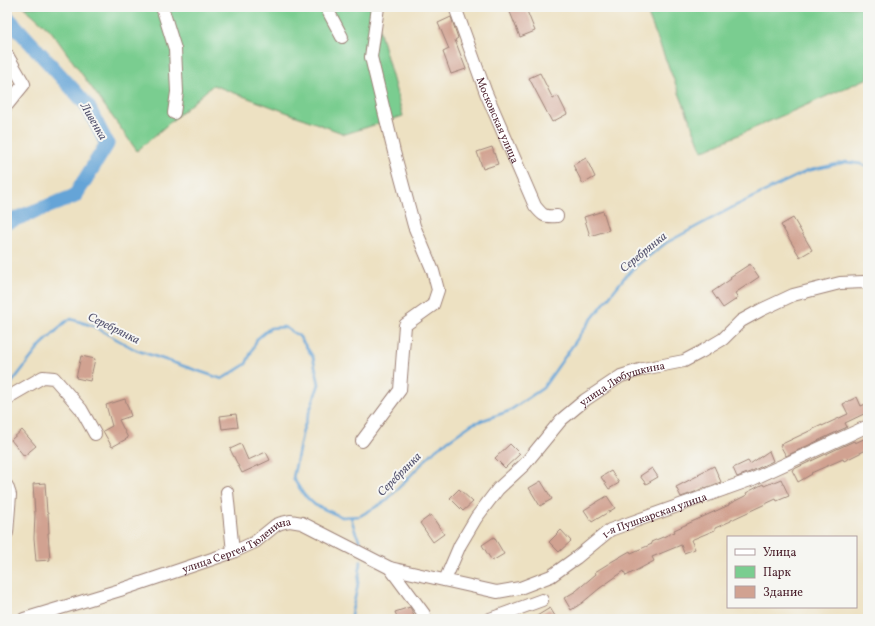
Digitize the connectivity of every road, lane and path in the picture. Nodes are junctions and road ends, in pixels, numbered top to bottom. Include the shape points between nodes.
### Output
1 (162, 7) edge
2 (326, 7) edge
3 (378, 7) edge
4 (455, 7) edge
5 (342, 37) dead end
6 (7, 55) edge
7 (7, 105) edge
8 (174, 113) dead end
9 (557, 216) dead end
10 (868, 283) edge
11 (7, 400) edge
12 (868, 426) edge
13 (95, 434) dead end
14 (362, 441) dead end
15 (7, 486) edge
16 (227, 492) dead end
17 (7, 533) edge
18 (233, 552) junction
19 (390, 568) junction
20 (445, 580) junction
21 (542, 600) dead end
22 (24, 619) edge
23 (425, 619) edge
24 (490, 619) edge

1 - 8 street via 175,49
2 - 5 street
3 - 14 street via 371,57 414,226 438,290 433,304 405,325 400,390
4 - 9 street, Московская улица via 486,93 535,206 543,215
6 - 7 street via 24,84
10 - 20 street, улица Любушкина via 840,283 793,295 741,321 723,339 684,361 621,376 585,400 561,420 525,464 498,489 460,545
11 - 13 street via 43,377 54,378 81,409
12 - 20 street, 1-я Пушкарская улица via 753,479 610,530 551,576 520,588 497,592
15 - 17 street via 10,495
16 - 18 street
18 - 19 street, улица Сергея Тюленина via 255,542 276,525 290,521 302,523
18 - 22 street, улица Сергея Тюленина
19 - 20 street, улица Сергея Тюленина
19 - 23 street via 424,614
21 - 24 street

